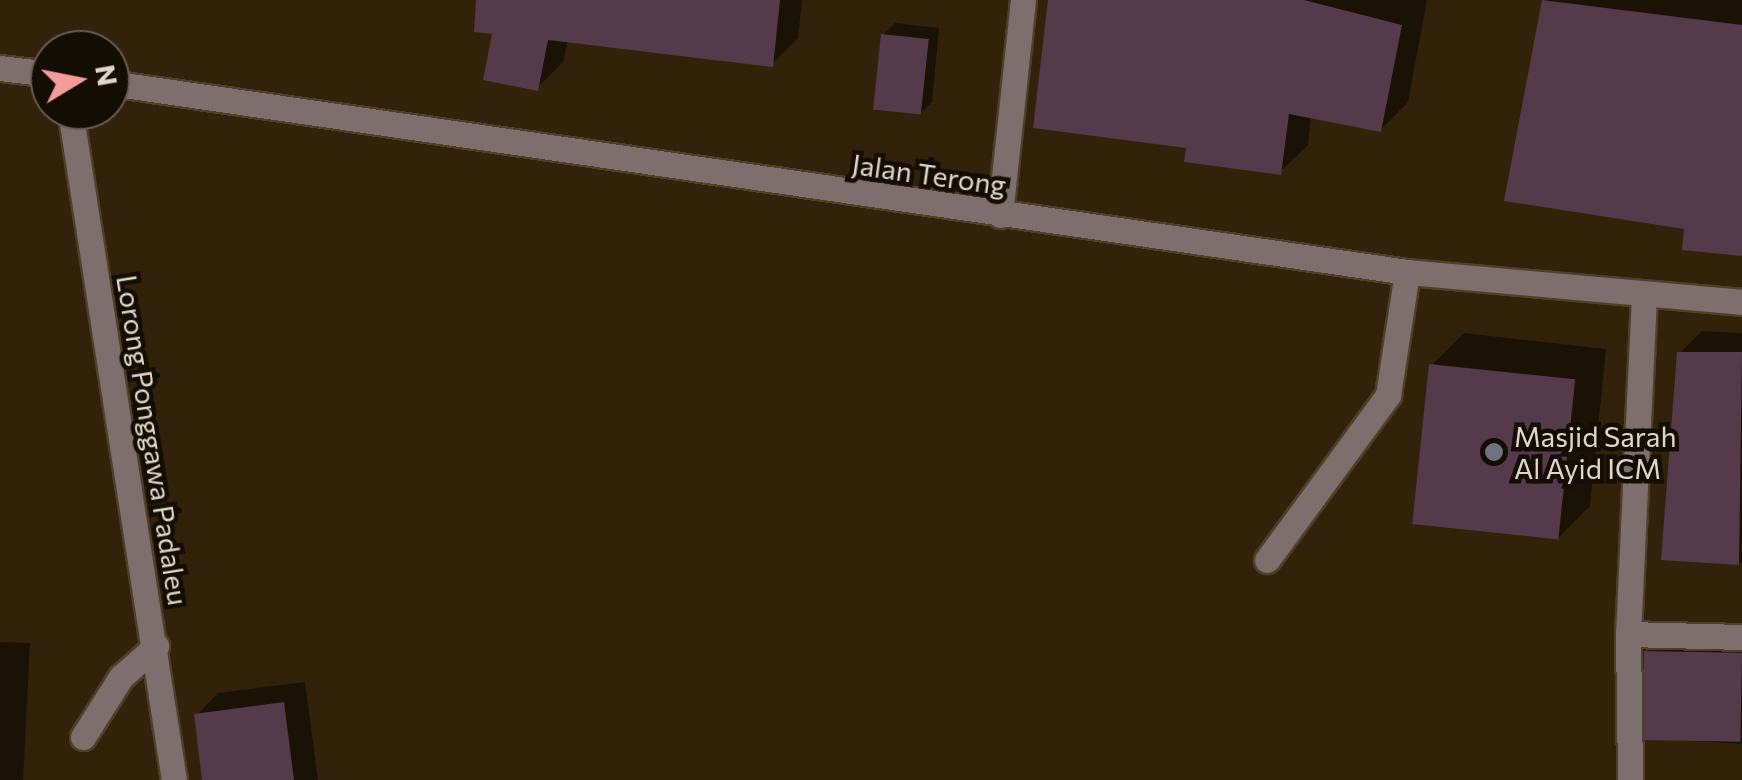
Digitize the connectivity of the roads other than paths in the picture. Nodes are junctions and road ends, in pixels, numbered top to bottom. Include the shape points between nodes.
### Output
1 (1024, 0) edge
2 (0, 68) edge
3 (30, 72) edge
4 (130, 86) edge
5 (73, 130) edge
6 (1000, 215) junction
7 (1407, 272) junction
8 (1644, 296) junction
9 (1742, 302) edge
10 (1267, 560) dead end
11 (1628, 634) junction
12 (1742, 637) edge
13 (156, 646) junction
14 (83, 736) dead end
15 (174, 780) edge
16 (1630, 780) edge

1 - 6 street
2 - 3 street
4 - 6 street, Jalan Terong
5 - 13 street, Lorong Ponggawa Padaleu
6 - 7 street, Jalan Terong
7 - 8 street, Jalan Terong
7 - 10 street via 1388,395
8 - 9 street, Jalan Terong
8 - 11 street
11 - 12 street
11 - 16 street
13 - 14 street via 122,676
13 - 15 street, Lorong Ponggawa Padaleu

